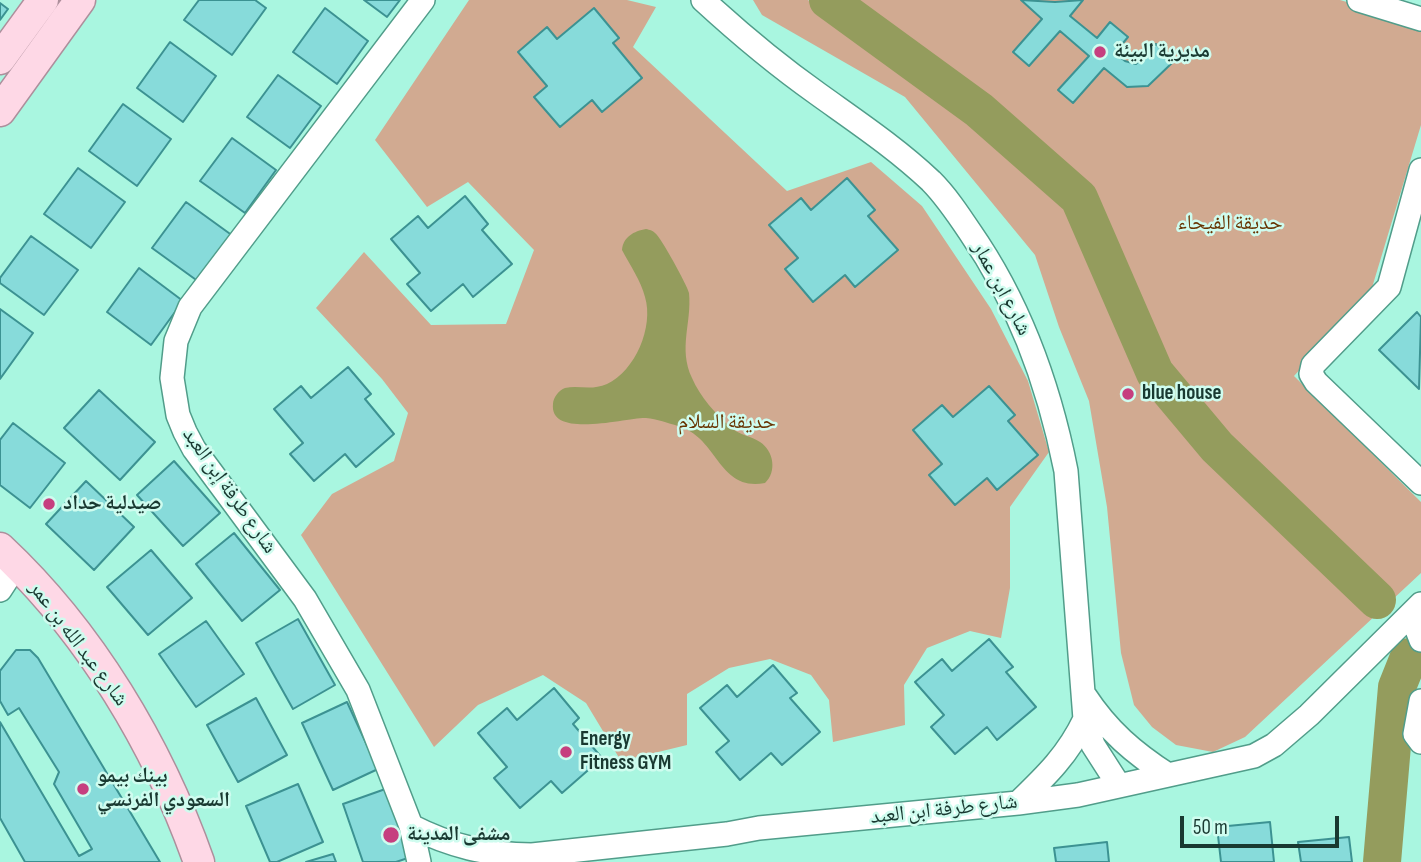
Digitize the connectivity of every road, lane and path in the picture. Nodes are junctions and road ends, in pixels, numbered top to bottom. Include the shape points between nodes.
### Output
1 (43, 0) edge
2 (79, 0) edge
3 (424, 0) edge
4 (703, 0) edge
5 (1359, 0) edge
6 (1421, 19) edge
7 (0, 59) edge
8 (0, 111) edge
9 (1421, 170) edge
10 (1421, 483) edge
11 (8, 556) edge
12 (0, 590) edge
13 (1416, 609) edge
14 (1421, 640) edge
15 (1421, 701) edge
16 (1085, 707) junction
17 (1421, 742) edge
18 (1168, 775) junction
19 (1118, 784) junction
20 (1018, 803) junction
21 (411, 826) junction
22 (199, 862) edge
23 (419, 862) edge

1 - 7 main road
2 - 8 main road
3 - 21 street, شارع طرفة إبن العبد via 190,307 176,341 172,378 178,415 194,449 305,600 358,691
4 - 16 street, شارع ابن عمار via 779,66 863,124 934,183 1001,282 1035,355 1066,471
5 - 6 street
9 - 10 street via 1389,287 1313,365 1311,374
11 - 12 street
11 - 22 main road, شارع عبد الله بن عمر via 99,665 164,777
13 - 14 street
13 - 18 street, شارع طرفة ابن العبد via 1274,745 1254,756
15 - 17 street via 1415,734
16 - 18 street via 1126,746
16 - 19 street, شارع ابن عمار via 1093,744
16 - 20 street via 1074,743
18 - 19 street, شارع طرفة ابن العبد
19 - 20 street, شارع طرفة ابن العبد
20 - 21 street, شارع طرفة ابن العبد via 531,855 457,846
21 - 23 street, شارع طرفة إبن العبد

